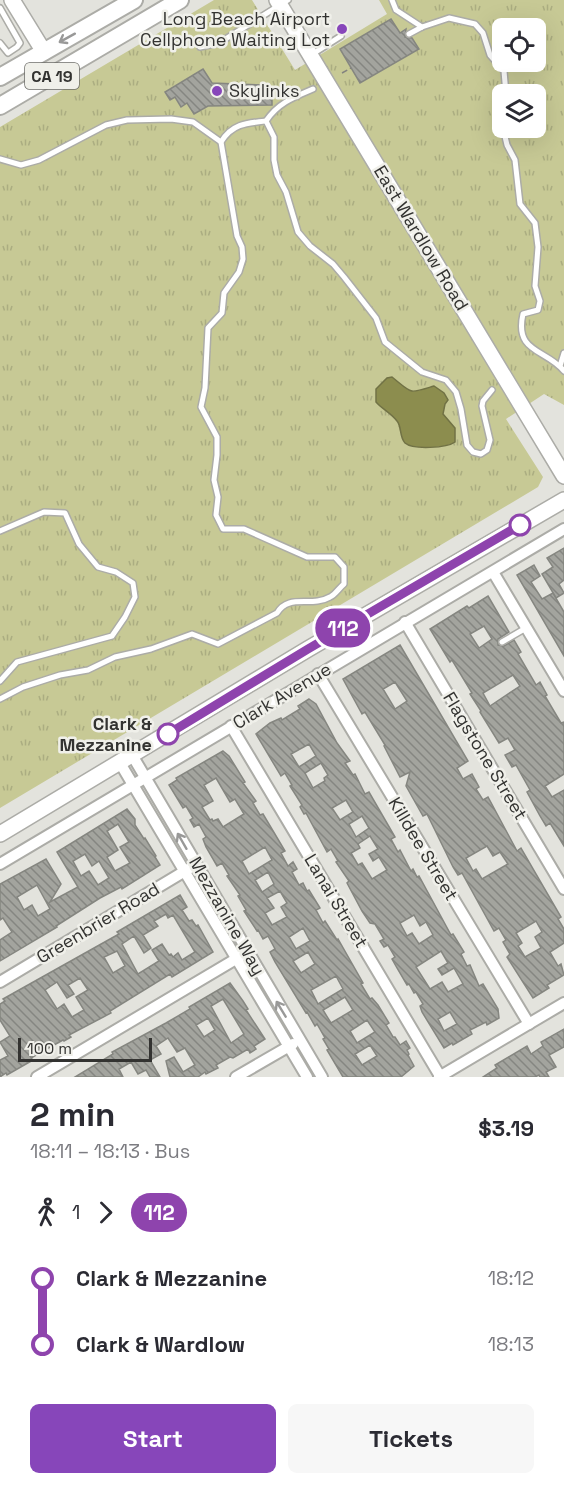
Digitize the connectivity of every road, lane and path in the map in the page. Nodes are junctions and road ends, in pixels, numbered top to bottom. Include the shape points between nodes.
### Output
1 (12, 0) edge
2 (134, 0) edge
3 (180, 0) edge
4 (392, 0) edge
5 (282, 2) edge
6 (0, 8) edge
7 (422, 27) junction
8 (409, 34) dead end
9 (341, 36) dead end
10 (0, 44) edge
11 (200, 47) dead end
12 (44, 52) junction
13 (310, 55) junction
14 (351, 68) dead end
15 (342, 73) dead end
16 (0, 76) edge
17 (505, 84) edge
18 (313, 89) dead end
19 (0, 106) edge
20 (266, 122) junction
21 (506, 138) edge
22 (221, 142) junction
23 (0, 159) edge
24 (564, 353) edge
25 (562, 368) edge
26 (492, 390) dead end
27 (564, 476) edge
28 (564, 500) edge
29 (564, 529) edge
30 (0, 531) edge
31 (493, 572) junction
32 (405, 622) junction
33 (526, 628) junction
34 (502, 642) dead end
35 (318, 674) junction
36 (0, 681) edge
37 (564, 691) edge
38 (0, 699) edge
39 (231, 726) junction
40 (126, 759) junction
41 (146, 777) junction
42 (133, 784) junction
43 (0, 834) edge
44 (0, 864) edge
45 (196, 865) junction
46 (185, 871) junction
47 (564, 889) edge
48 (247, 952) junction
49 (236, 958) junction
50 (0, 982) edge
51 (564, 1003) edge
52 (529, 1024) junction
53 (300, 1040) junction
54 (289, 1046) junction
55 (37, 1077) edge
56 (236, 1077) edge
57 (307, 1077) edge
58 (322, 1077) edge
59 (440, 1077) edge

1 - 12 main road
2 -> 12 main road, CA 19
3 - 19 main road, CA 19
4 - 7 lane via 396,10
5 - 11 lane via 219,43
5 - 13 main road, East Wardlow Road
6 - 10 lane via 20,43 8,53
7 - 8 lane
7 - 17 lane via 449,18 475,24 483,33 490,55 504,71
9 - 13 lane
12 - 16 main road, CA 19
13 - 27 main road, East Wardlow Road
14 - 15 path
18 - 20 lane via 288,100
20 - 22 lane via 243,123
20 - 26 lane via 274,137 277,175 298,232 344,276 375,318 385,342 422,372 446,380 456,392 467,445 473,452 488,450 490,440 482,406
21 - 25 lane via 515,160 520,204 535,223 538,247 538,310 523,314 520,327 530,348
22 - 23 lane via 193,122 171,118 127,120 106,125 39,160 21,165
22 - 38 lane via 243,259 224,293 222,313 208,328 201,407 217,437 216,515 223,529 243,530 307,557 335,557 344,567 344,584 330,597 312,603 290,601 281,605 277,613 218,644 192,634 115,657 88,670 23,687
24 - 25 lane
28 - 40 main road, Clark Avenue
29 - 31 street, Clark Avenue
30 - 36 lane via 44,512 65,513 79,544 98,567 117,572 133,583 135,597 112,636 17,662
31 - 32 street, Clark Avenue
31 - 33 street
32 - 35 street, Clark Avenue
32 - 47 street, Flagstone Street
33 - 34 lane
33 - 37 street
35 - 39 street, Clark Avenue
35 - 52 street, Killdee Street
39 - 41 street, Clark Avenue
39 - 59 street, Lanai Street
40 - 41 street, Mezzanine Way
40 - 42 street, Mezzanine Way
40 - 43 main road, Clark Avenue
41 - 42 street, Clark Avenue
45 -> 41 street, Mezzanine Way
42 - 44 street, Clark Avenue
42 - 46 street, Mezzanine Way
45 - 46 street, Greenbrier Road
45 - 48 street, Mezzanine Way
46 - 49 street, Mezzanine Way
46 - 50 street, Greenbrier Road
48 - 49 street
53 -> 48 street, Mezzanine Way
49 - 54 street, Mezzanine Way
49 - 55 street
51 - 52 street
52 - 59 street
53 - 54 street
53 - 58 street, Mezzanine Way
54 - 56 street
54 - 57 street, Mezzanine Way

